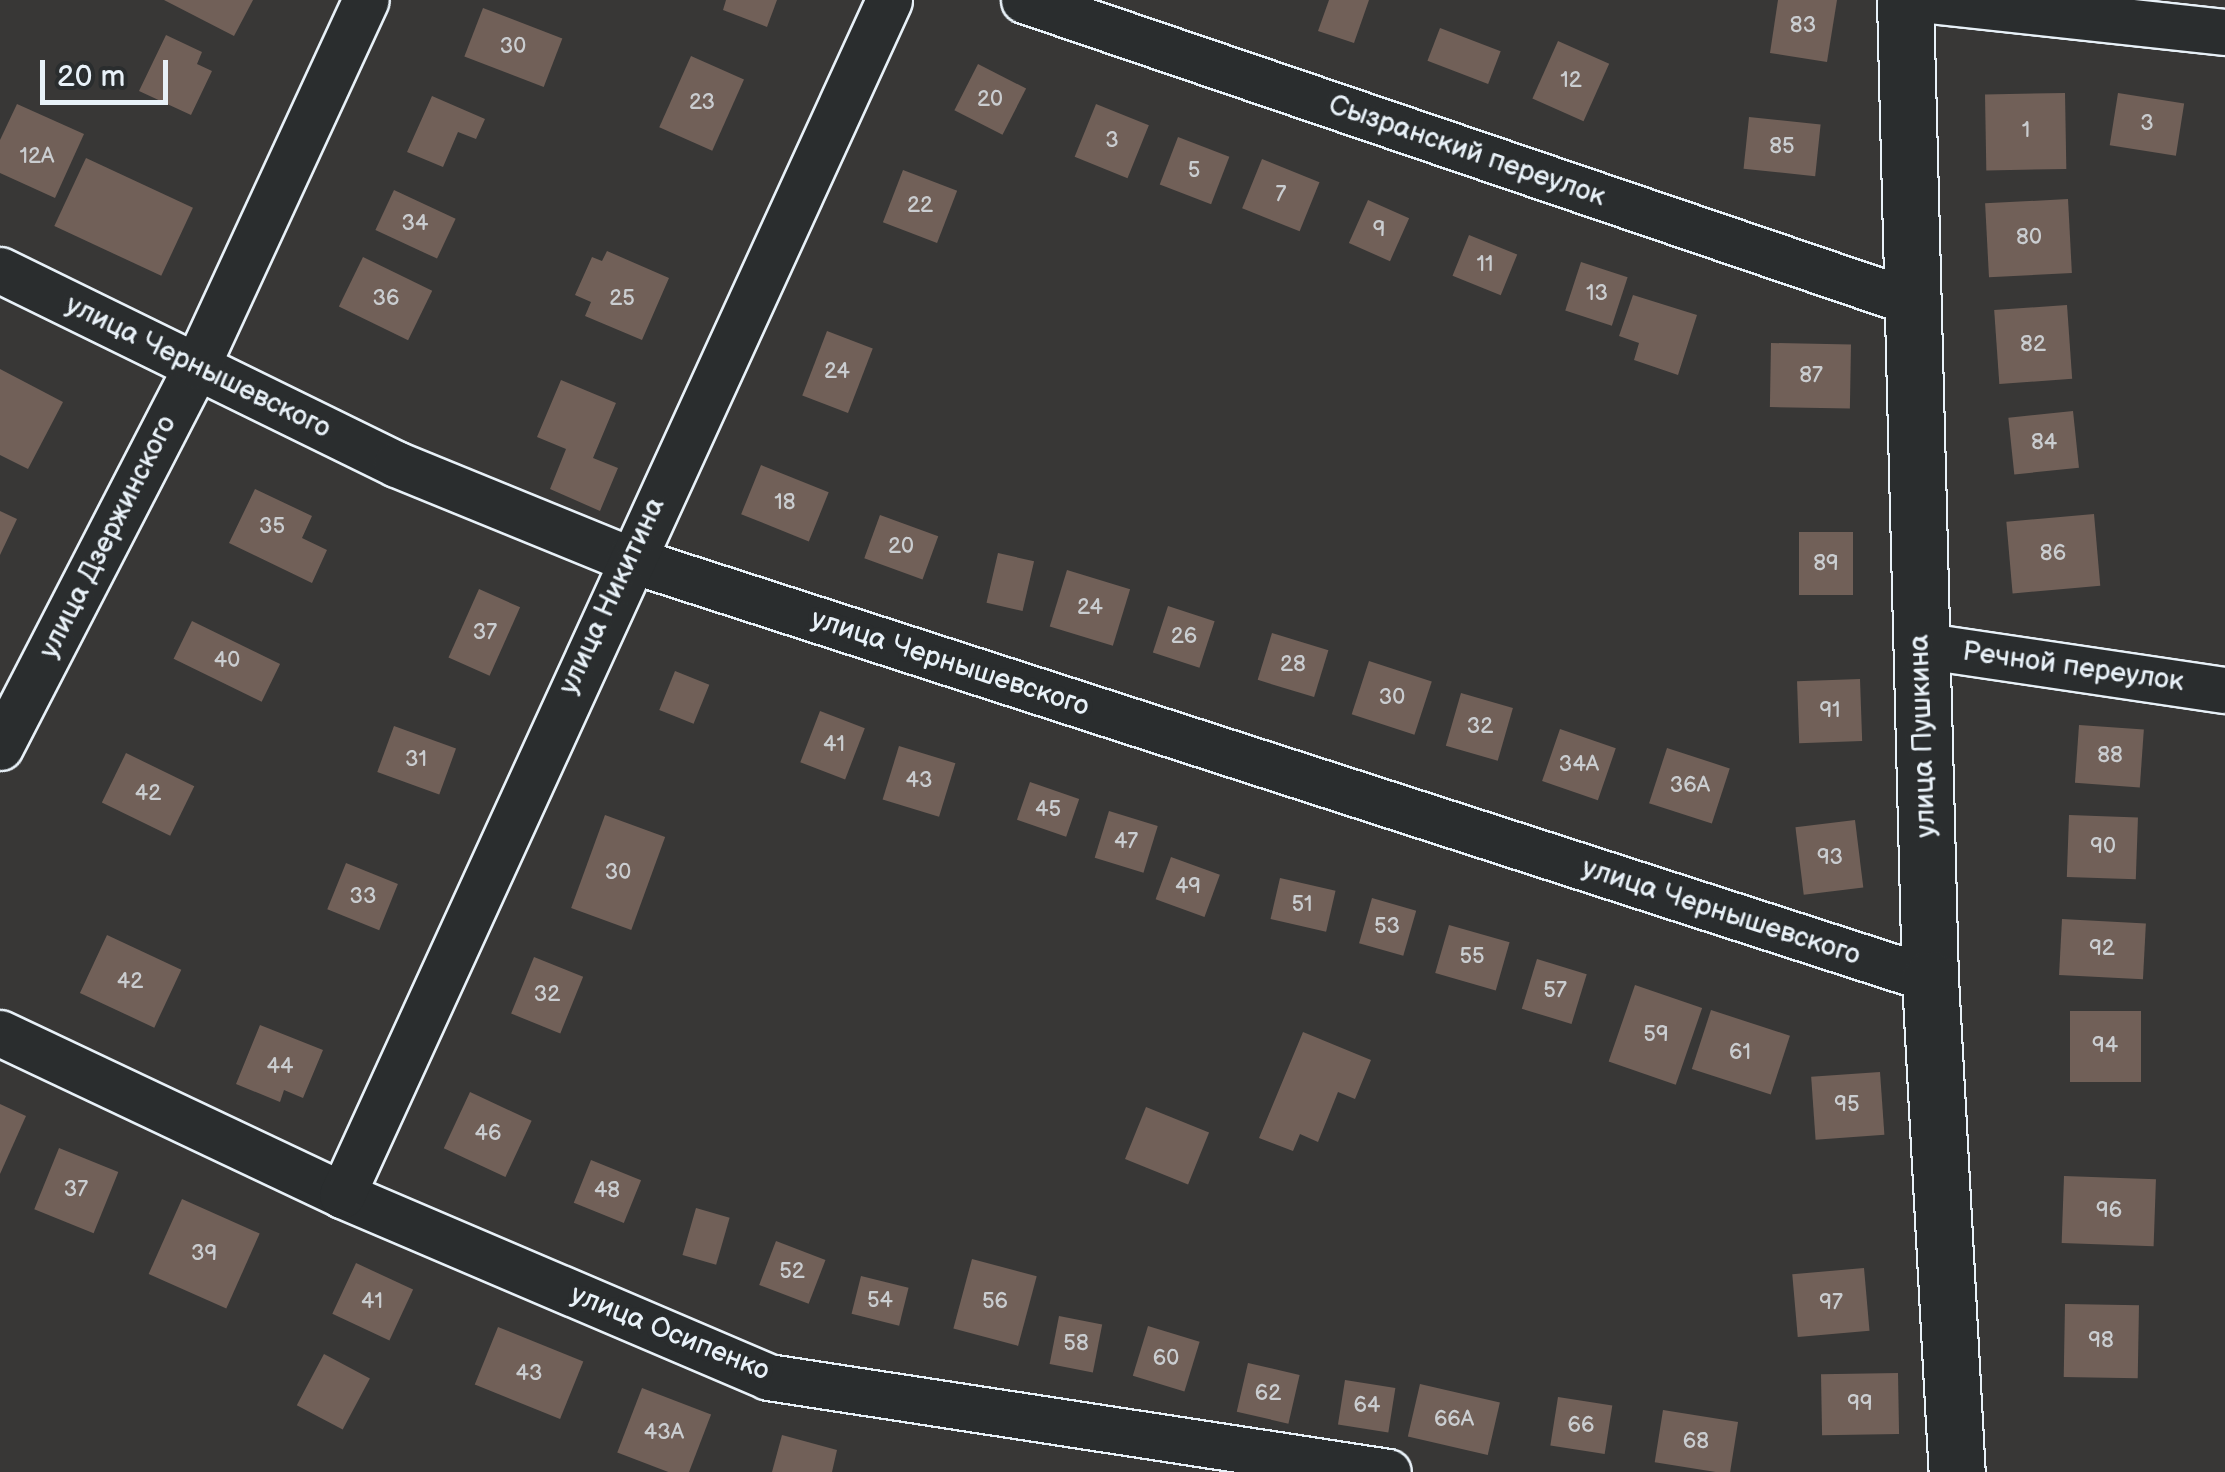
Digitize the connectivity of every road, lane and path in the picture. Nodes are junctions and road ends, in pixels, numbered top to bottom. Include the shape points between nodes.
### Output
1 (366, 0) edge
2 (889, 0) edge
3 (1024, 0) edge
4 (1905, 0) edge
5 (1930, 0) edge
6 (2225, 32) edge
7 (0, 270) edge
8 (1912, 302) junction
9 (197, 366) junction
10 (628, 559) junction
11 (1920, 645) junction
12 (2225, 690) edge
13 (0, 747) edge
14 (1930, 979) junction
15 (0, 1033) edge
16 (342, 1194) junction
17 (1388, 1472) edge
18 (1957, 1472) edge

1 - 9 street, улица Дзержинского
2 - 10 street, улица Никитина
3 - 8 street, Сызранский переулок
4 - 8 main road, улица Пушкина
5 - 6 street
7 - 9 street, улица Чернышевского
8 - 11 main road, улица Пушкина
9 - 10 street, улица Чернышевского via 396,464
9 - 13 street, улица Дзержинского
10 - 14 street, улица Чернышевского
10 - 16 street, улица Никитина
11 - 12 street, Речной переулок
11 - 14 main road, улица Пушкина
14 - 18 main road, улица Пушкина
15 - 16 street, улица Осипенко
16 - 17 street, улица Осипенко via 768,1377

